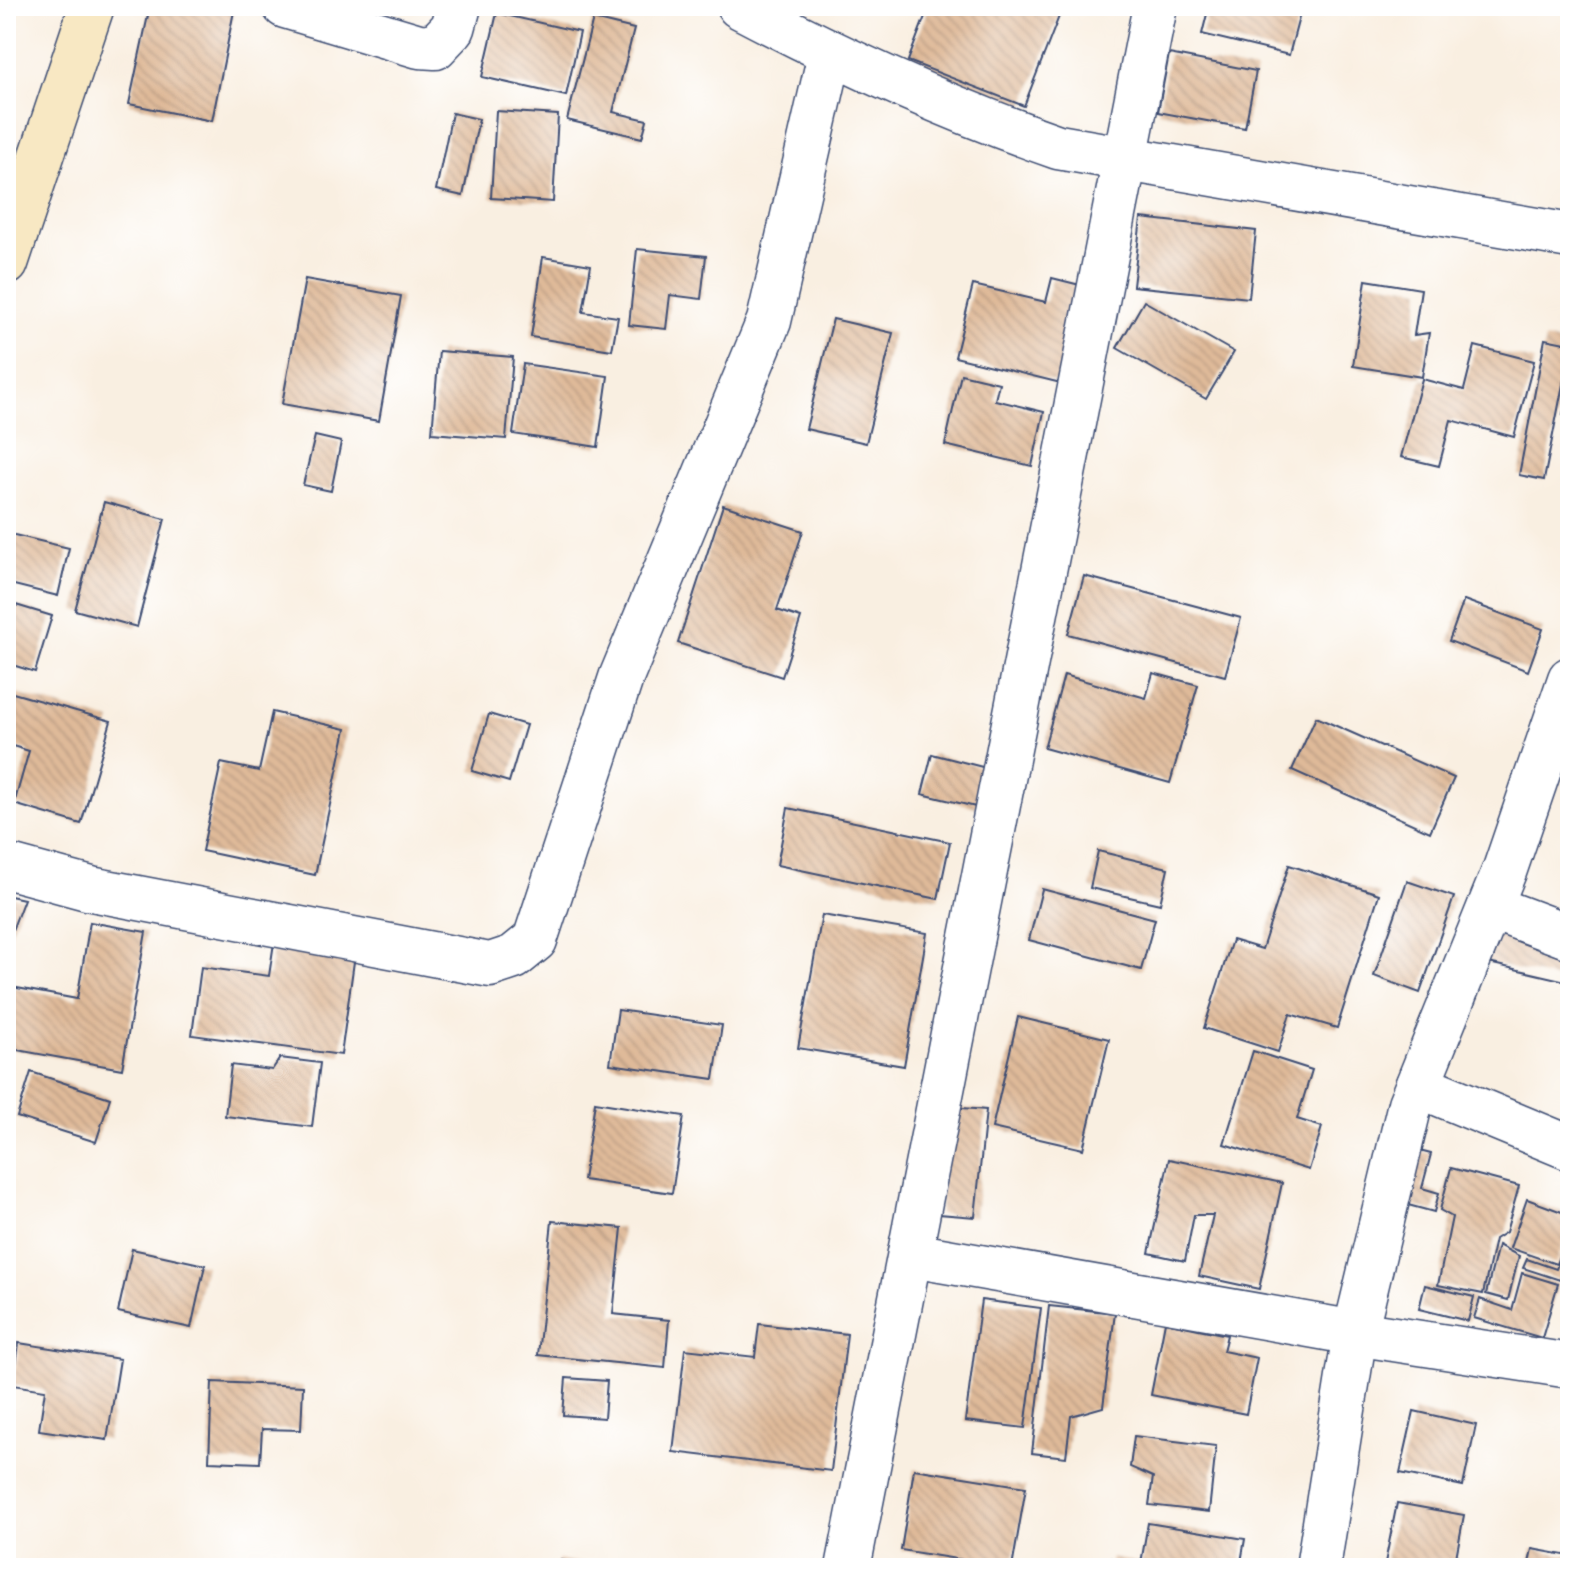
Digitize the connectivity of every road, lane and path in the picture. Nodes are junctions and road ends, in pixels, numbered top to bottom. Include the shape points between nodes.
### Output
1 (92, 6) edge
2 (285, 6) edge
3 (459, 6) edge
4 (739, 6) edge
5 (1155, 6) edge
6 (830, 54) junction
7 (1123, 159) junction
8 (1570, 236) edge
9 (6, 263) edge
10 (1570, 679) edge
11 (6, 866) edge
12 (1490, 907) junction
13 (1570, 937) edge
14 (1418, 1085) junction
15 (1570, 1148) edge
16 (912, 1255) junction
17 (1355, 1333) junction
18 (1570, 1366) edge
19 (848, 1568) edge
20 (1318, 1568) edge

1 - 9 main road
2 - 3 street via 435,47 453,28
4 - 6 street
5 - 7 street
6 - 7 street via 1001,128 1058,147
6 - 11 street via 769,321 621,678 535,940 514,957 490,965 91,889
7 - 8 street
7 - 16 street
10 - 12 street
12 - 13 street
12 - 14 street
14 - 15 street
14 - 17 street
16 - 17 street
16 - 19 street
17 - 18 street
17 - 20 street

